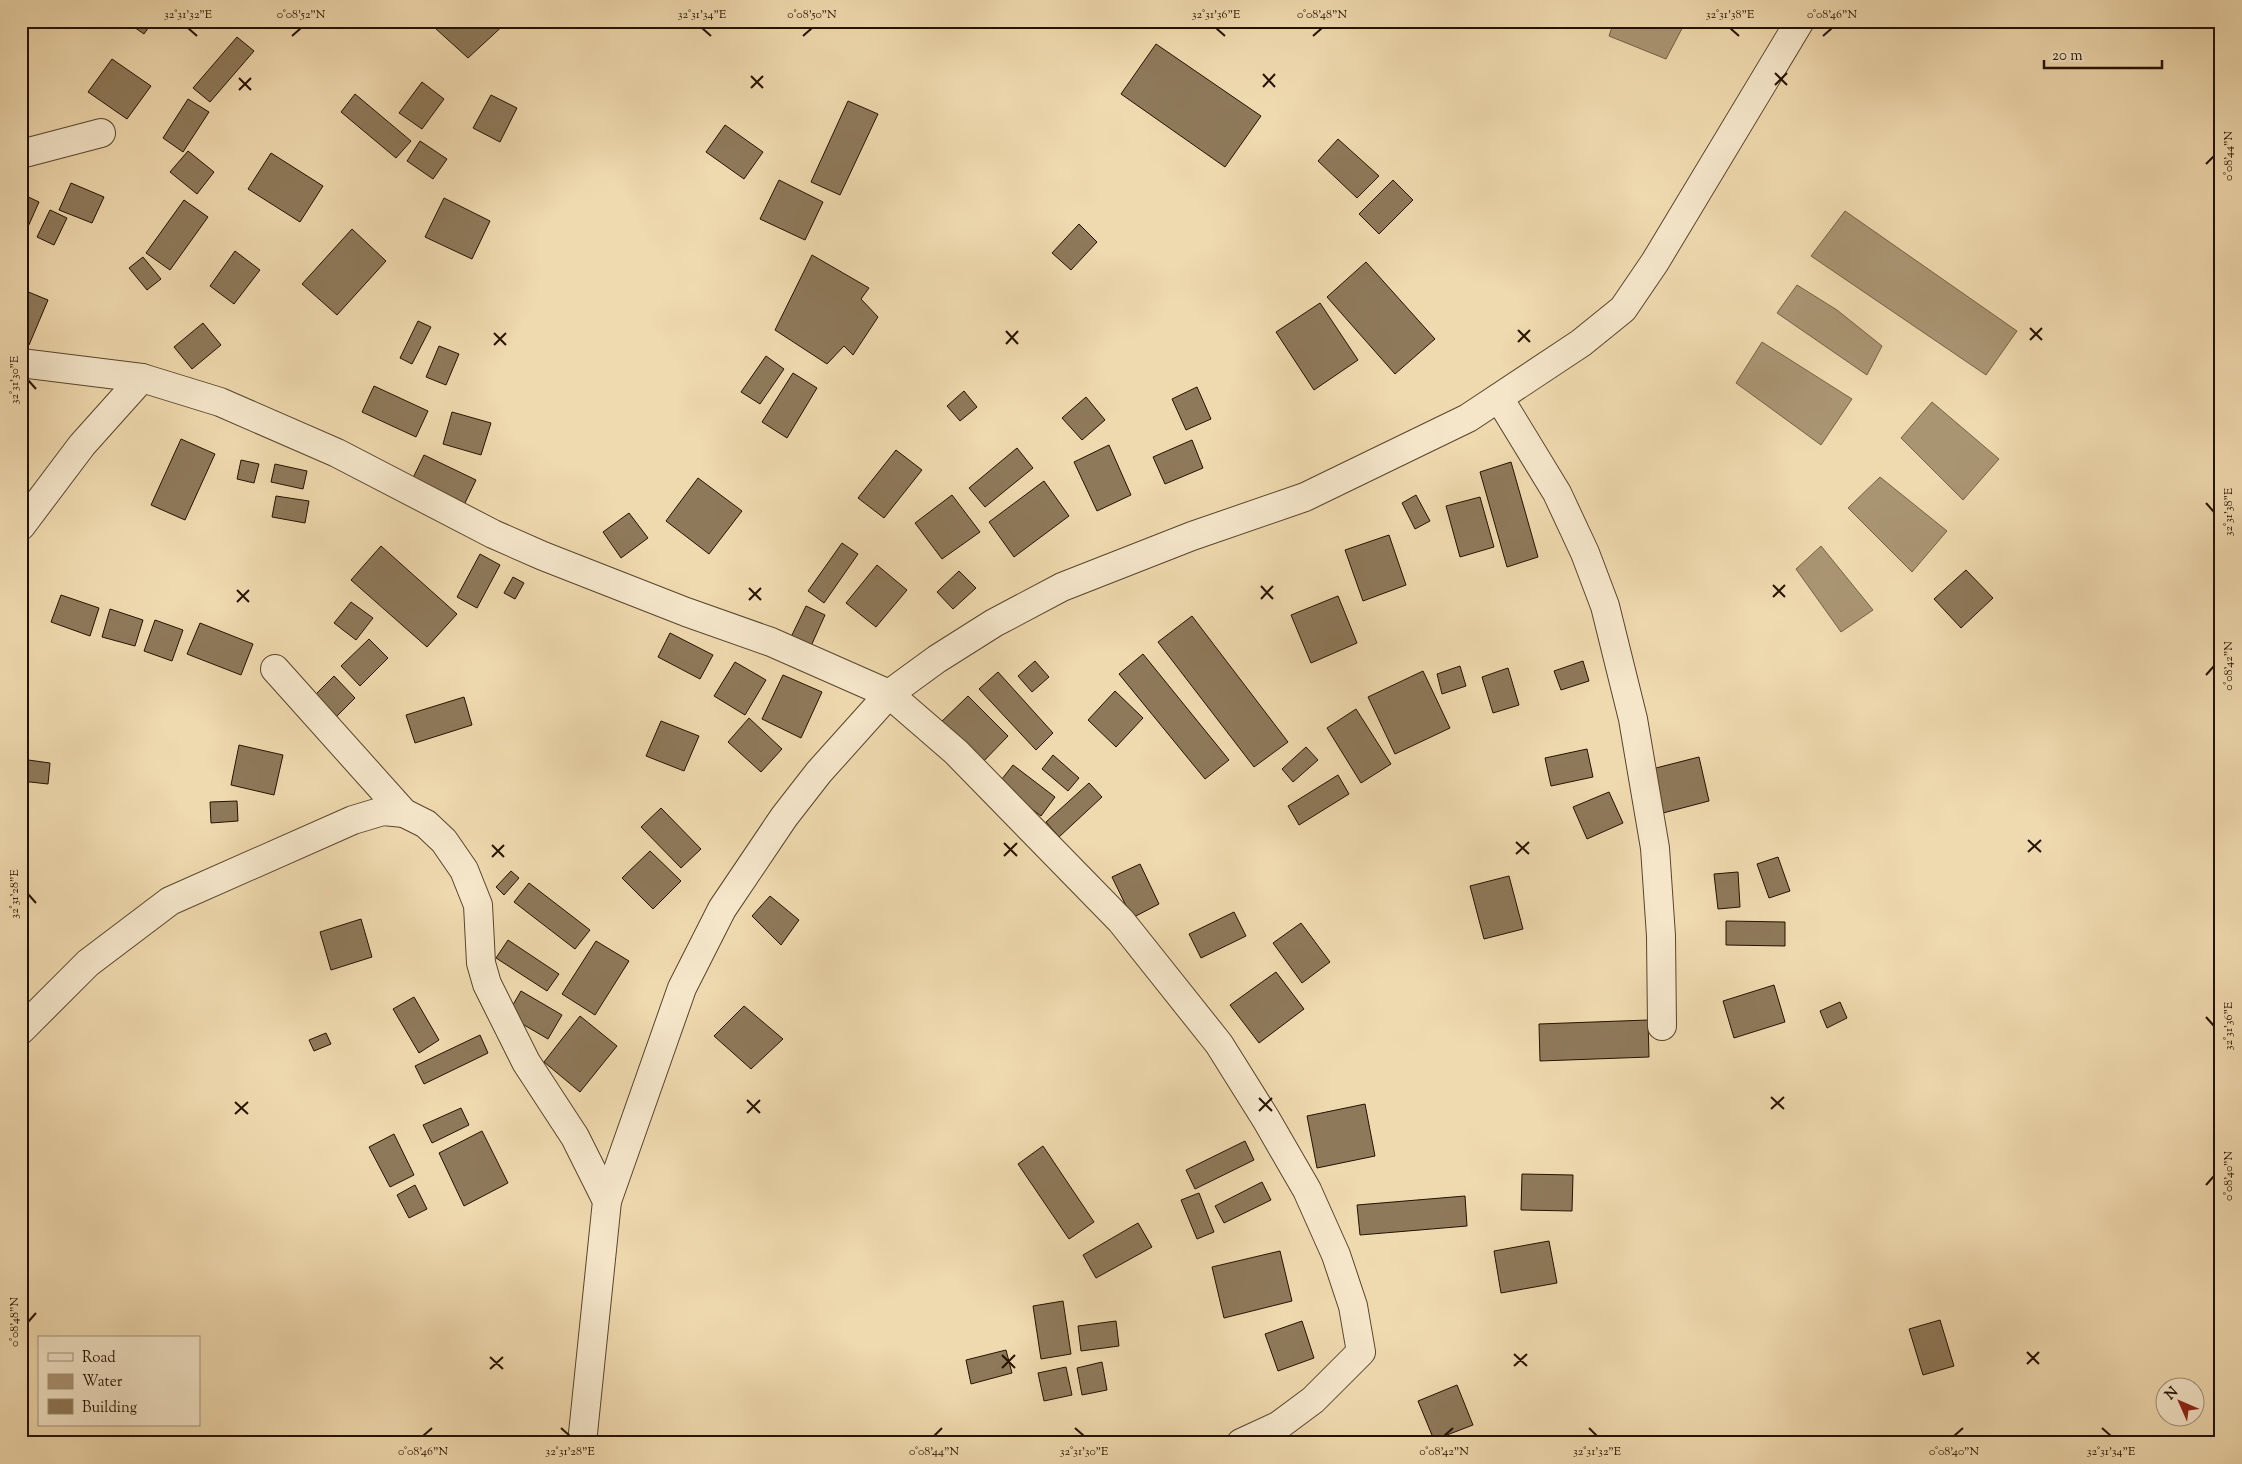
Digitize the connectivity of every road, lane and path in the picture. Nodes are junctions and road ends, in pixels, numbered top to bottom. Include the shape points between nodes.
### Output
1 (1800, 21) edge
2 (102, 134) dead end
3 (21, 154) edge
4 (21, 363) edge
5 (142, 378) junction
6 (1499, 398) junction
7 (21, 526) edge
8 (275, 669) dead end
9 (889, 694) junction
10 (404, 813) junction
11 (1662, 1026) dead end
12 (21, 1030) edge
13 (607, 1201) junction
14 (582, 1443) edge
15 (1241, 1443) edge

1 - 6 street via 1656,262 1623,309 1581,343
2 - 3 street
4 - 5 street
5 - 7 street via 82,445
5 - 9 street via 220,402 337,453 485,530 543,556 771,642
6 - 9 street via 1468,418 1305,497 1192,536 1062,587 994,623
6 - 11 street via 1556,493 1585,553 1604,606 1633,719 1655,848 1661,936
8 - 10 street
9 - 13 street via 819,772 784,817 722,909 682,988
9 - 15 street via 956,752 1121,921 1219,1044 1307,1190 1336,1255 1353,1306 1360,1352 1313,1400 1278,1426
10 - 12 street via 383,811 353,820 170,902 88,963
10 - 13 street via 426,824 444,841 464,870 478,905 481,963 490,992 526,1062 575,1136
13 - 14 street

